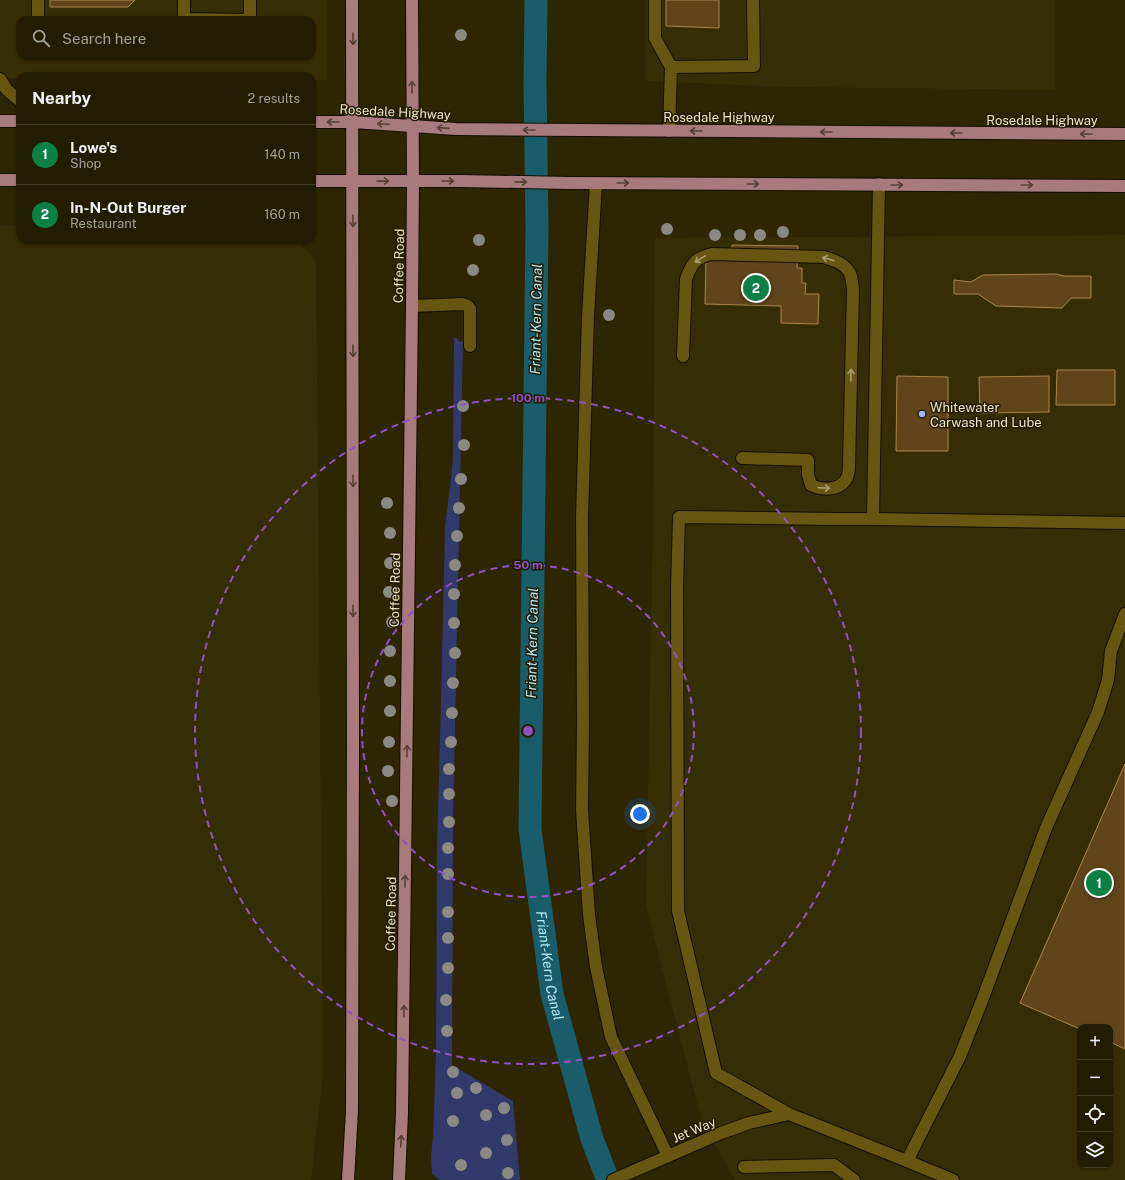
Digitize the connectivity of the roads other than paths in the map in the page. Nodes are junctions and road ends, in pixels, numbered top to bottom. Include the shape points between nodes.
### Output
1 (38, 0) edge
2 (184, 0) edge
3 (250, 0) edge
4 (352, 0) edge
5 (412, 0) edge
6 (655, 0) edge
7 (753, 0) edge
8 (38, 16) edge
9 (184, 16) edge
10 (250, 16) edge
11 (671, 67) junction
12 (0, 79) edge
13 (16, 97) edge
14 (0, 121) edge
15 (16, 121) edge
16 (316, 122) edge
17 (353, 122) junction
18 (412, 126) junction
19 (669, 131) junction
20 (1125, 134) edge
21 (0, 180) edge
22 (16, 180) edge
23 (316, 181) edge
24 (413, 181) junction
25 (353, 182) junction
26 (596, 183) junction
27 (879, 184) junction
28 (1125, 186) edge
29 (412, 306) junction
30 (470, 346) dead end
31 (683, 356) dead end
32 (742, 458) dead end
33 (873, 518) junction
34 (1125, 523) edge
35 (1125, 614) edge
36 (789, 1114) junction
37 (668, 1156) junction
38 (907, 1161) junction
39 (744, 1167) dead end
40 (928, 1175) edge
41 (348, 1180) edge
42 (399, 1180) edge
43 (613, 1180) edge
44 (854, 1180) edge
45 (953, 1180) edge

1 - 8 lane
2 - 9 lane
3 - 10 lane
4 -> 17 main road
18 -> 5 main road, Coffee Road
6 - 11 lane via 655,38
7 - 11 lane via 754,66
11 - 19 lane
12 - 13 lane via 7,90
14 - 15 main road
17 -> 16 main road, Rosedale Highway
18 -> 17 main road, Rosedale Highway
17 - 25 main road
19 -> 18 main road, Rosedale Highway via 456,129
18 - 24 main road, Coffee Road
20 -> 19 main road, Rosedale Highway
21 - 22 main road
23 - 25 main road
25 -> 24 main road
24 -> 26 main road
24 - 29 main road, Coffee Road
25 -> 41 main road via 354,753 352,1094
26 -> 27 main road
26 - 37 lane via 588,316 582,517 582,810 589,915 596,967 611,1037
27 -> 28 main road
27 - 33 lane
29 - 30 lane via 466,305 470,309
42 -> 29 main road, Coffee Road
32 -> 31 lane via 808,460 811,485 817,488 838,488 845,481 849,466 853,289 851,275 835,260 824,257 712,254 702,256 694,262 686,279
33 - 34 lane
33 - 36 lane via 679,517 678,911 716,1073
35 - 38 lane via 1111,651 1108,680 1098,712 1046,828 960,1056
36 - 37 lane, Jet Way via 749,1123
36 - 38 lane
37 - 43 lane, Jet Way
38 - 40 lane
39 - 44 lane via 834,1165
40 - 45 lane

